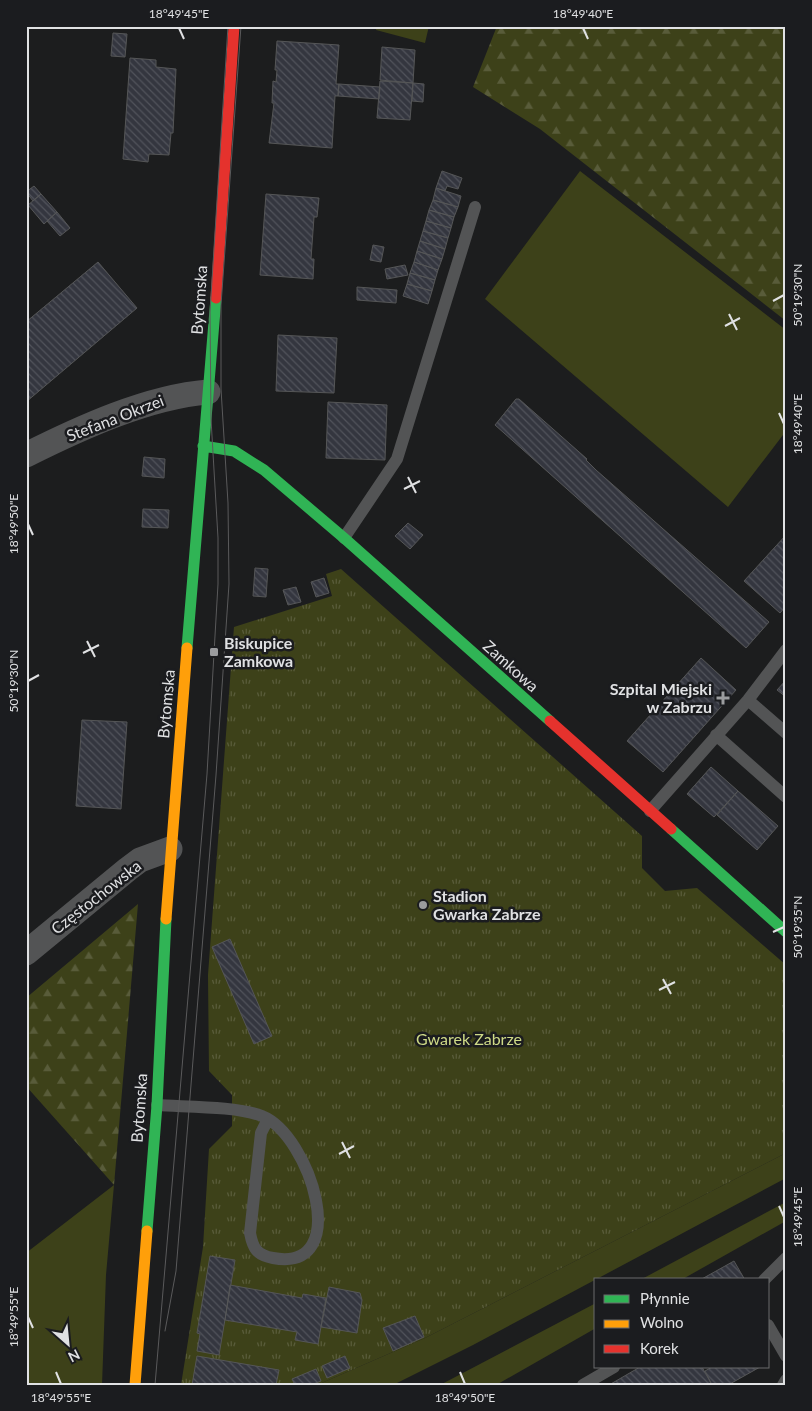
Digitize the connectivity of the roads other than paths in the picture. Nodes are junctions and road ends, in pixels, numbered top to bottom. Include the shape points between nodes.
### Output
1 (234, 26) edge
2 (475, 207) dead end
3 (208, 392) junction
4 (203, 446) junction
5 (26, 455) edge
6 (344, 538) junction
7 (786, 650) edge
8 (748, 700) junction
9 (786, 734) edge
10 (716, 735) junction
11 (786, 797) edge
12 (650, 811) junction
13 (170, 849) junction
14 (786, 932) edge
15 (26, 953) edge
16 (157, 1105) junction
17 (268, 1119) junction
18 (786, 1258) edge
19 (766, 1278) edge
20 (770, 1328) edge
21 (786, 1356) edge
22 (612, 1368) edge
23 (786, 1380) edge
24 (135, 1385) edge
25 (582, 1385) edge
26 (783, 1385) edge

1 - 3 street, Bytomska
2 - 6 lane via 398,459
3 - 4 street, Bytomska
3 - 5 street, Stefana Okrzei via 165,399 76,432
4 - 6 street, Zamkowa via 229,449 247,458
4 - 13 street, Bytomska
6 - 12 street, Zamkowa
7 - 8 lane
8 - 9 lane
8 - 10 lane
10 - 11 lane
10 - 12 lane
12 - 14 street, Zamkowa
13 - 15 street, Częstochowska via 128,868
13 - 16 street, Bytomska
16 - 17 lane via 252,1113
16 - 24 street, Bytomska
17 - 17 lane via 299,1153 311,1176 316,1196 318,1220 314,1242 296,1259 262,1256 252,1245 250,1233 261,1133
18 - 19 lane
20 - 21 lane
22 - 25 lane
23 - 26 lane

